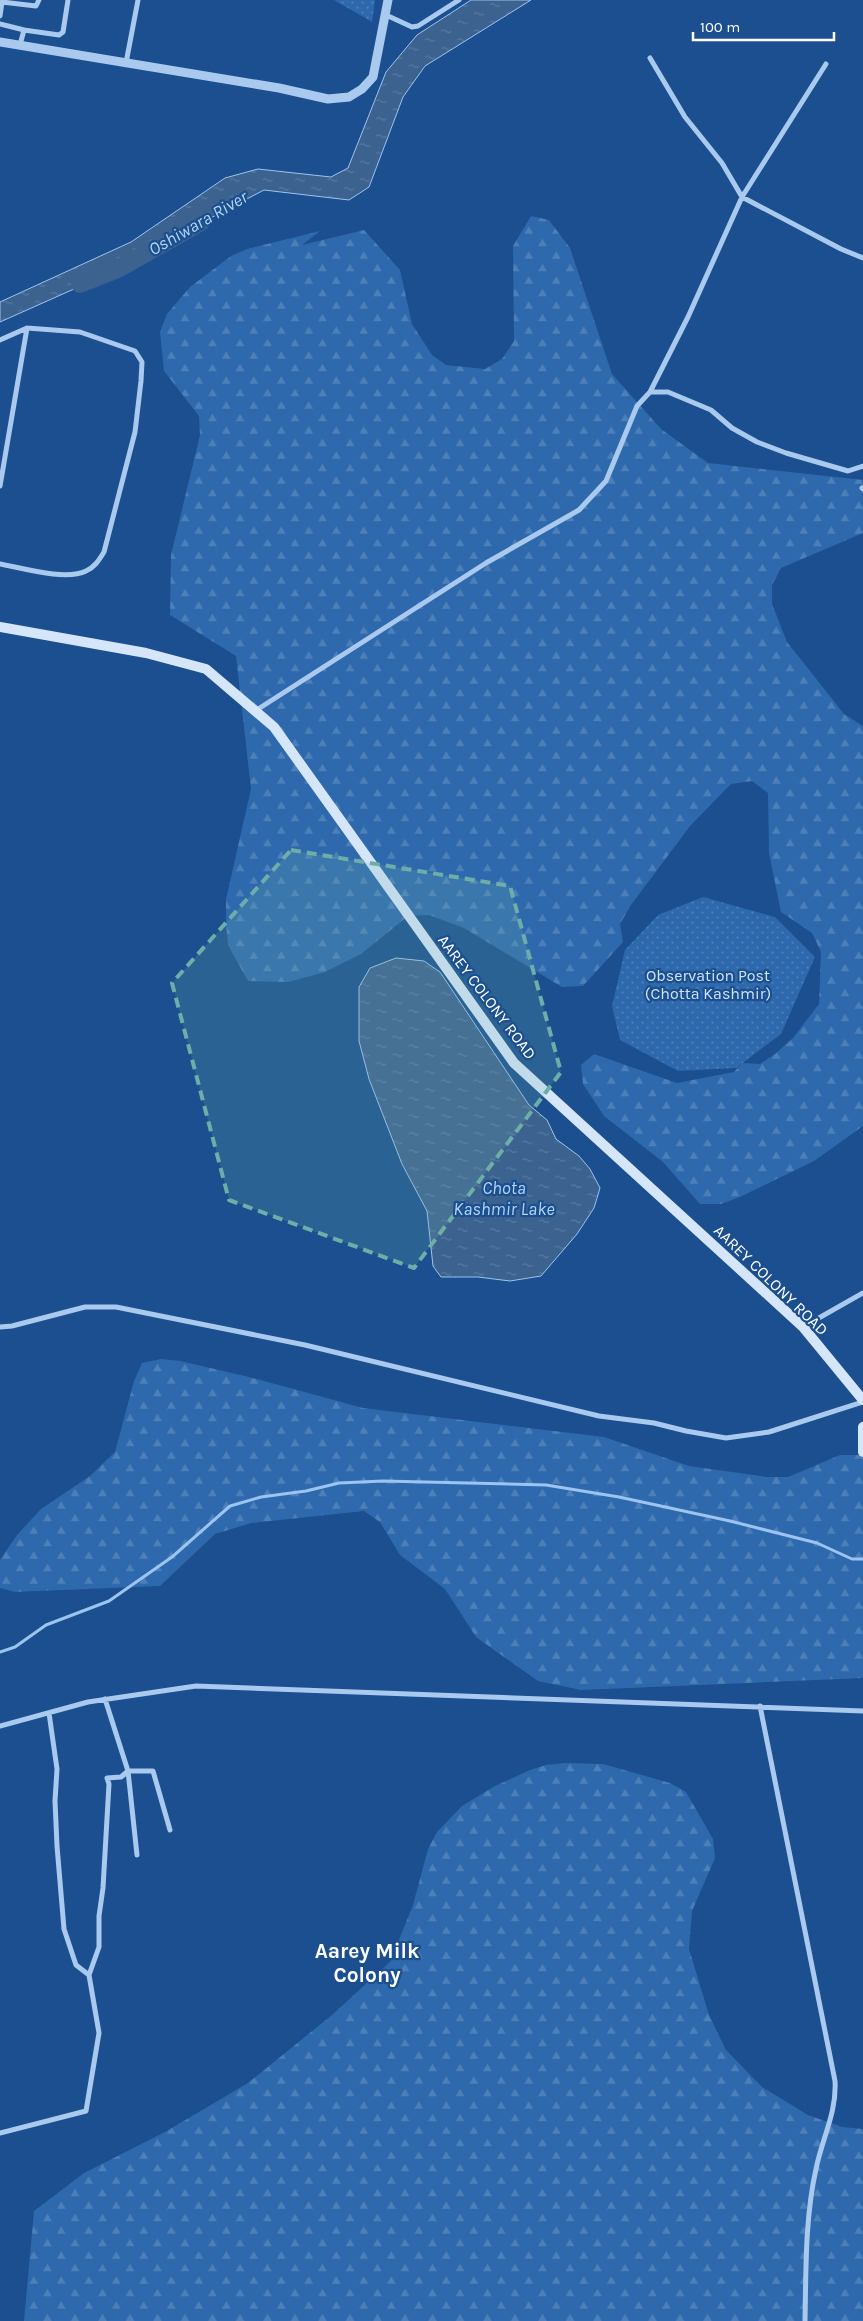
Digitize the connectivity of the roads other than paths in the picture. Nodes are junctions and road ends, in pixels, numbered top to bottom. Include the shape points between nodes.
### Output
1 (39, 0) edge
2 (68, 0) edge
3 (138, 0) edge
4 (388, 0) edge
5 (459, 0) edge
6 (2, 1) edge
7 (386, 14) junction
8 (0, 16) edge
9 (0, 24) edge
10 (24, 30) junction
11 (0, 42) edge
12 (20, 45) junction
13 (650, 58) dead end
14 (126, 62) junction
15 (826, 64) dead end
16 (742, 197) junction
17 (863, 258) edge
18 (27, 328) junction
19 (0, 340) edge
20 (650, 392) junction
21 (863, 466) edge
22 (0, 486) edge
23 (0, 564) edge
24 (0, 627) edge
25 (255, 711) junction
26 (863, 1293) edge
27 (0, 1327) edge
28 (803, 1327) junction
29 (863, 1401) edge
30 (863, 1427) edge
31 (863, 1452) edge
32 (106, 1700) junction
33 (760, 1706) junction
34 (863, 1711) edge
35 (49, 1713) junction
36 (0, 1726) edge
37 (128, 1771) junction
38 (170, 1830) dead end
39 (137, 1855) dead end
40 (89, 1975) junction
41 (0, 2132) edge
42 (805, 2321) edge

1 - 6 street via 36,6
2 - 10 street via 63,32 59,35
3 - 14 street
4 - 7 street
5 - 7 street via 418,26 412,27
6 - 8 street
7 - 14 street via 373,77 349,97 328,99
9 - 10 street
10 - 12 street
11 - 12 street
12 - 14 street
13 - 16 street via 685,117 722,163
15 - 16 street
16 - 17 street
16 - 20 street
18 - 19 street
18 - 22 street
18 - 23 street via 80,332 135,351 142,362 141,381 135,432 104,552 96,564 85,572 73,574
20 - 21 street via 668,392 711,410 732,428 786,453 848,471
20 - 25 street via 637,406 606,481 579,510 486,563
24 - 25 main road, AAREY COLONY ROAD via 146,653 206,669
25 - 28 main road, AAREY COLONY ROAD via 274,727 514,1063
26 - 28 street
27 - 29 street via 85,1307 116,1307 305,1345 599,1416 726,1438 770,1432
28 - 29 main road, AAREY COLONY ROAD
30 - 31 main road
32 - 33 street via 196,1686
32 - 35 street
32 - 37 street
33 - 34 street
33 - 42 street via 835,2081 835,2102 816,2169 810,2206
35 - 36 street
35 - 40 street via 57,1769 55,1801 64,1929 76,1965
37 - 38 street via 154,1770
37 - 39 street
37 - 40 street via 121,1776 107,1778 99,1947
40 - 41 street via 99,2033 86,2110

